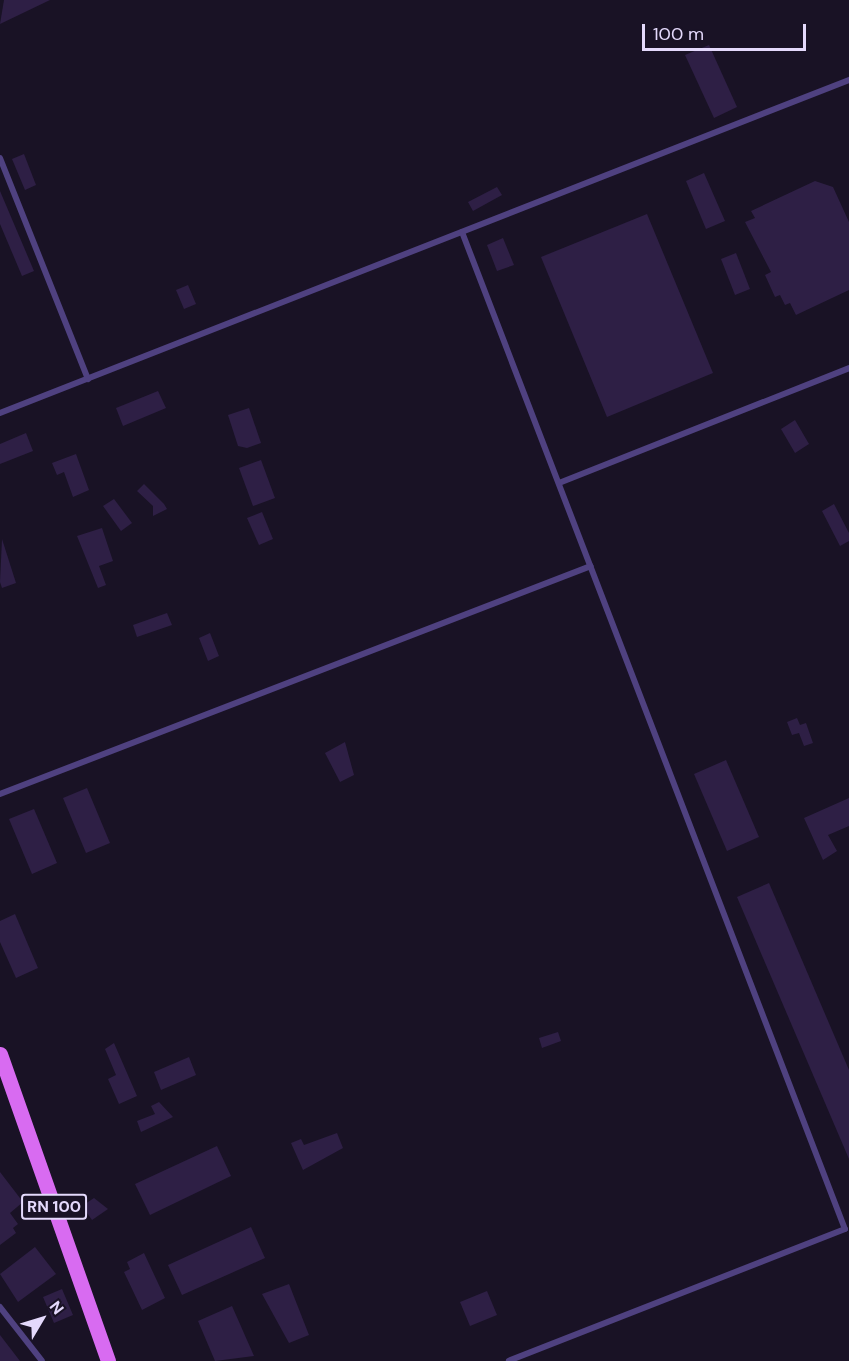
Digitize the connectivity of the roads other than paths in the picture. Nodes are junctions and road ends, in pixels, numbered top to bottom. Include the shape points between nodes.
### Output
1 (849, 80) edge
2 (0, 158) edge
3 (462, 232) junction
4 (849, 368) edge
5 (88, 379) junction
6 (0, 413) edge
7 (559, 483) junction
8 (591, 566) junction
9 (0, 794) edge
10 (0, 1054) edge
11 (0, 1306) edge
12 (42, 1361) edge
13 (108, 1361) edge
14 (509, 1361) edge

1 - 3 lane
2 - 5 lane
3 - 5 lane
3 - 7 lane
4 - 7 lane
5 - 6 lane
7 - 8 lane
8 - 9 lane
8 - 14 lane via 844,1229
10 - 13 main road, RN 100
11 - 12 lane

